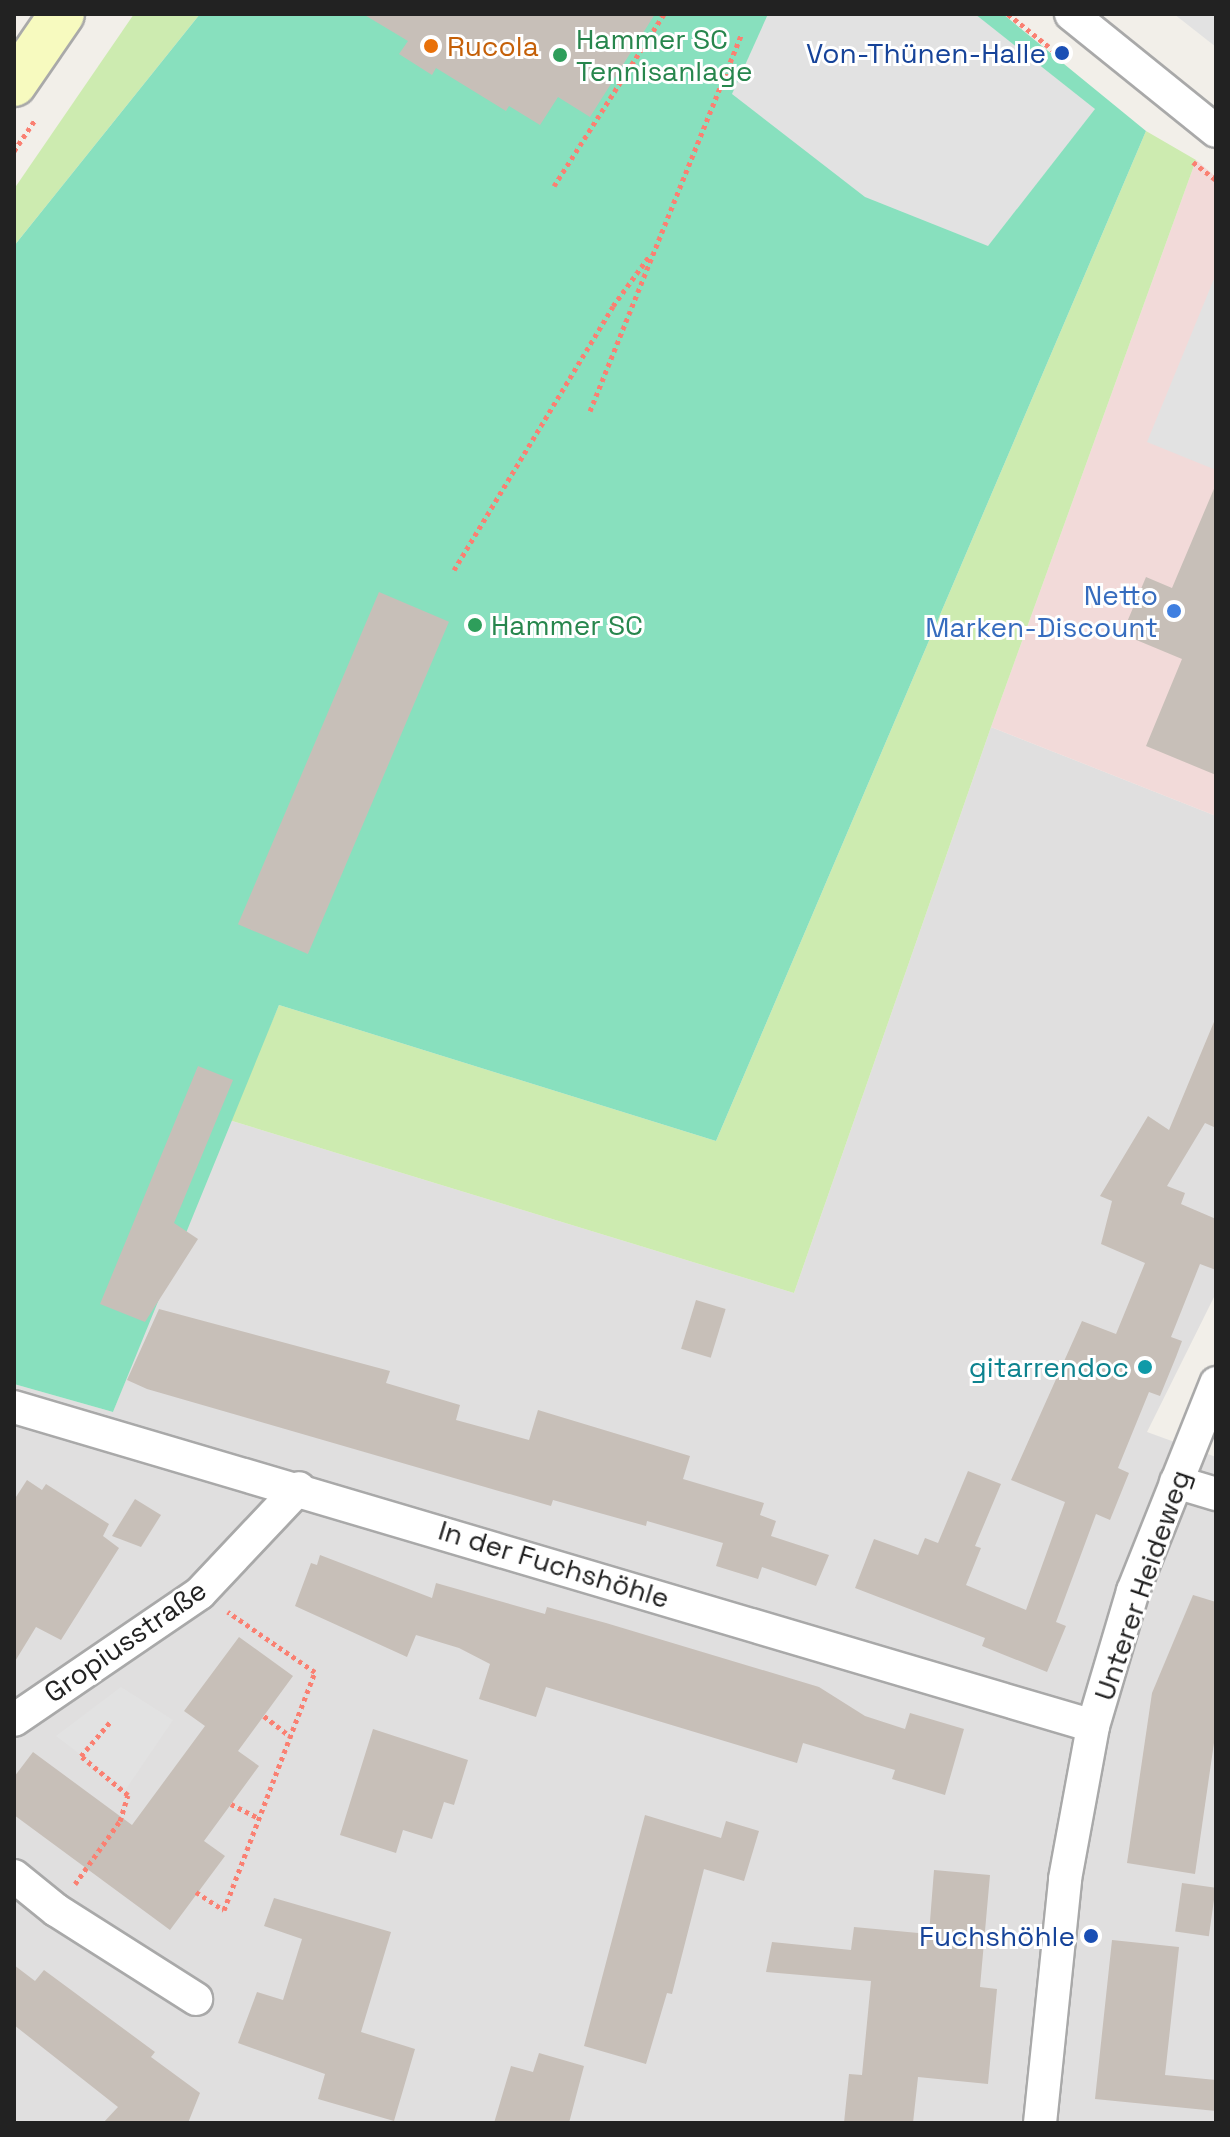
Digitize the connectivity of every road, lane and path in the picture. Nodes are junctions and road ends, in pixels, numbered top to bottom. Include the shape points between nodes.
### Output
1 (62, 14) edge
2 (664, 14) edge
3 (1071, 14) edge
4 (741, 35) dead end
5 (14, 84) edge
6 (1216, 131) edge
7 (554, 186) dead end
8 (655, 248) junction
9 (590, 411) dead end
10 (454, 570) dead end
11 (1216, 1383) edge
12 (14, 1407) edge
13 (1176, 1482) junction
14 (299, 1488) junction
15 (1216, 1494) edge
16 (200, 1593) junction
17 (264, 1716) dead end
18 (14, 1720) edge
19 (110, 1722) dead end
20 (1093, 1726) junction
21 (290, 1736) junction
22 (231, 1804) dead end
23 (259, 1818) junction
24 (14, 1876) edge
25 (196, 1892) dead end
26 (56, 1910) junction
27 (196, 1999) dead end
28 (1040, 2123) edge

1 - 5 main road
2 - 7 path
3 - 6 street
4 - 8 path
8 - 9 path
8 - 10 path via 613,306
11 - 13 street, Unterer Heideweg
12 - 14 street, In der Fuchshöhle
13 - 15 street
13 - 20 street, Unterer Heideweg via 1133,1591
14 - 16 street, Gropiusstraße
14 - 20 street, In der Fuchshöhle
16 - 18 street, Gropiusstraße
16 - 21 path via 315,1672
17 - 21 path
19 - 26 path via 81,1756 128,1795 120,1821
20 - 28 street, Unterer Heideweg via 1065,1879
21 - 23 path
22 - 23 path
23 - 25 path via 224,1910
24 - 26 street
26 - 27 street

